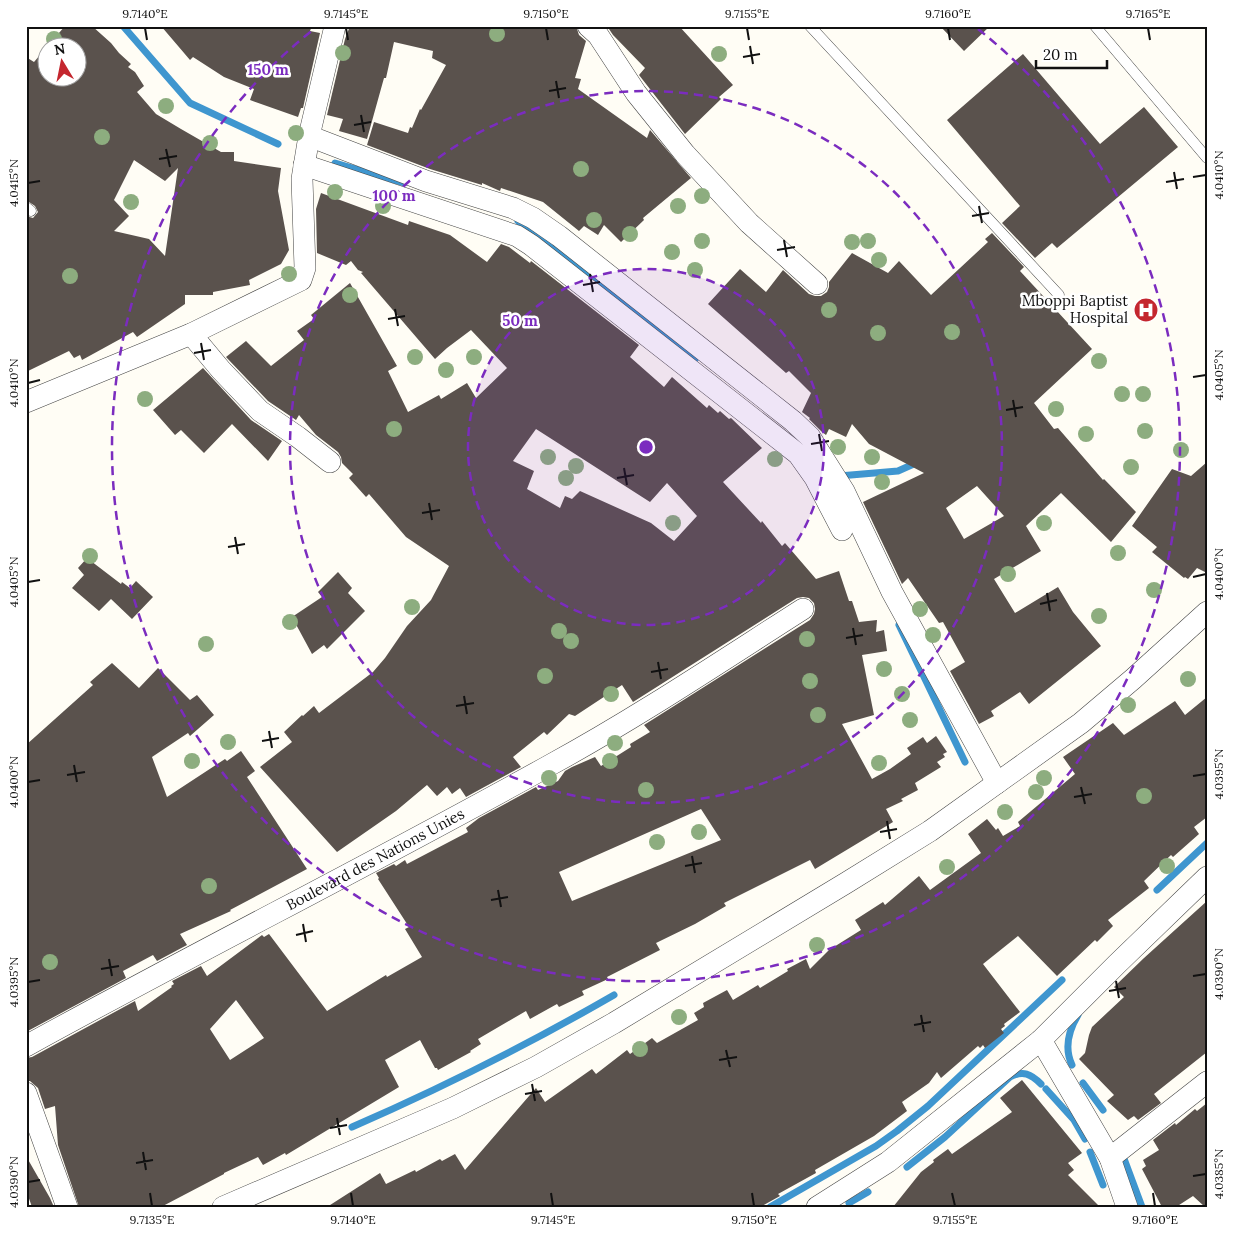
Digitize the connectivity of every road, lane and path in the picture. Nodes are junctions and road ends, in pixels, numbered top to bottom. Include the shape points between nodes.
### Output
1 (335, 26) edge
2 (588, 26) edge
3 (810, 26) edge
4 (1095, 26) edge
5 (309, 136) junction
6 (1207, 158) edge
7 (304, 165) junction
8 (816, 284) dead end
9 (1059, 295) dead end
10 (191, 334) junction
11 (26, 402) edge
12 (330, 462) dead end
13 (842, 530) dead end
14 (803, 608) dead end
15 (1207, 612) edge
16 (997, 783) junction
17 (1207, 877) edge
18 (1041, 1040) junction
19 (26, 1046) edge
20 (1207, 1082) edge
21 (26, 1093) edge
22 (1110, 1158) junction
23 (68, 1207) edge
24 (223, 1207) edge
25 (817, 1207) edge
26 (1127, 1207) edge

1 - 5 street
2 - 8 street via 598,35 636,93 684,154 749,223
3 - 9 lane
4 - 6 lane
5 - 7 street
5 - 16 street via 426,181 513,208 533,218 793,421 810,437 844,492 892,592
7 - 10 street via 305,268 301,280
7 - 13 street via 517,236 531,245 798,454 815,478
10 - 11 street
10 - 12 street via 260,411
14 - 19 street, Boulevard des Nations Unies via 553,764
15 - 16 street via 1081,724
16 - 24 street via 930,831 846,883 536,1067 453,1108
17 - 18 street
18 - 22 street
18 - 25 street via 888,1162
20 - 22 street
21 - 23 street
22 - 26 street

